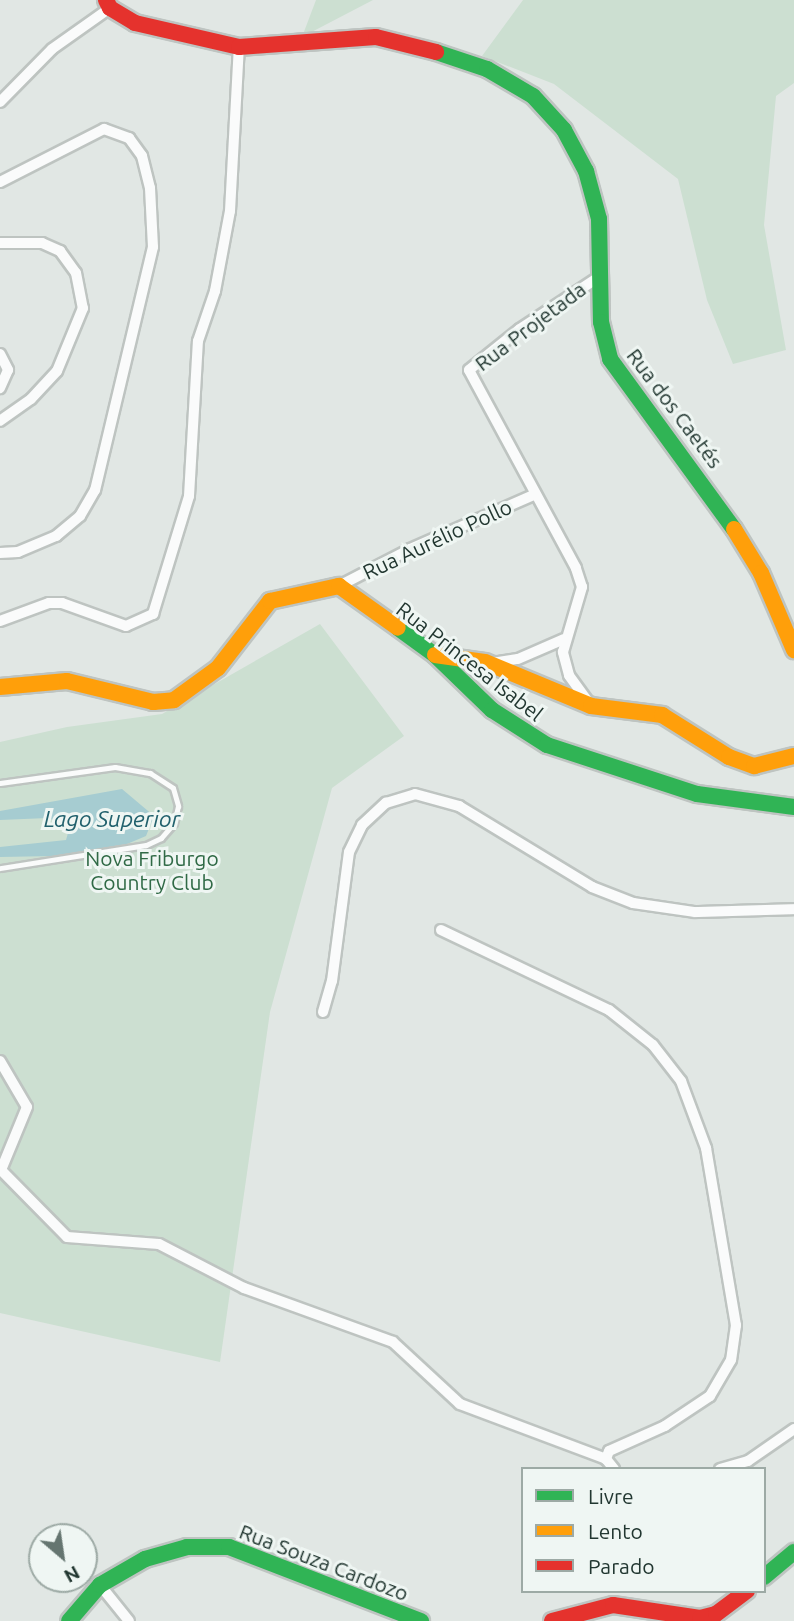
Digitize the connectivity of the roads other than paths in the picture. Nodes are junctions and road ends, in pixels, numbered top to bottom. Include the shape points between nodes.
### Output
1 (108, 4) edge
2 (239, 47) junction
3 (0, 102) edge
4 (0, 182) edge
5 (0, 243) edge
6 (599, 277) junction
7 (0, 355) edge
8 (0, 388) edge
9 (0, 421) edge
10 (536, 494) junction
11 (0, 553) edge
12 (339, 586) junction
13 (0, 621) edge
14 (565, 639) junction
15 (794, 650) edge
16 (435, 655) junction
17 (485, 662) junction
18 (0, 687) edge
19 (591, 706) junction
20 (794, 756) edge
21 (0, 783) edge
22 (794, 807) edge
23 (0, 868) edge
24 (794, 909) edge
25 (441, 930) dead end
26 (323, 1012) dead end
27 (0, 1060) edge
28 (794, 1429) edge
29 (606, 1459) junction
30 (612, 1467) edge
31 (727, 1467) edge
32 (794, 1552) edge
33 (766, 1575) edge
34 (100, 1585) junction
35 (744, 1593) edge
36 (69, 1621) edge
37 (130, 1621) edge
38 (421, 1621) edge
39 (552, 1621) edge

1 - 2 street, Rua dos Caetés via 135,23
1 - 3 street via 52,49
2 - 6 street, Rua dos Caetés via 376,37 488,69 533,96 564,130 586,170 599,219
2 - 13 street via 230,211 215,291 198,341 189,496 153,614 126,626 62,603 49,603
4 - 11 street via 104,129 129,138 142,156 150,188 153,247 95,490 80,516 56,536 18,552
5 - 9 street via 42,243 60,251 76,273 83,307 57,371 32,399
6 - 10 street, Rua Projetada via 469,370
6 - 15 street, Rua dos Caetés via 601,322 610,359 716,498 761,573
7 - 8 street via 8,370
10 - 12 street, Rua Aurélio Pollo via 410,548
10 - 14 street via 582,587
12 - 16 street, Rua Princesa Isabel
12 - 18 street via 270,601 218,668 174,700 153,702 67,681
14 - 17 street via 518,659
14 - 19 street via 569,675
16 - 17 street
16 - 22 street, Rua Princesa Isabel via 492,709 547,745 697,794
17 - 19 street
19 - 20 street via 662,715 729,757 754,766
21 - 23 lane via 116,767 150,773 173,788 178,806 174,822 161,838 146,845
24 - 26 street via 695,912 633,902 592,887 459,806 415,794 386,803 362,825 349,852 332,982
25 - 29 street via 609,1010 653,1045 681,1081 706,1148 736,1325 731,1360 710,1396 665,1426 619,1445
27 - 29 street via 27,1107 1,1170 67,1237 159,1244 244,1288 393,1342 460,1404
28 - 31 street via 748,1461
29 - 30 street
32 - 33 street
34 - 36 street, Rua Souza Cardozo
34 - 37 street
34 - 38 street, Rua Souza Cardozo via 145,1559 187,1547 229,1546
35 - 39 street via 716,1614 700,1618 612,1605

